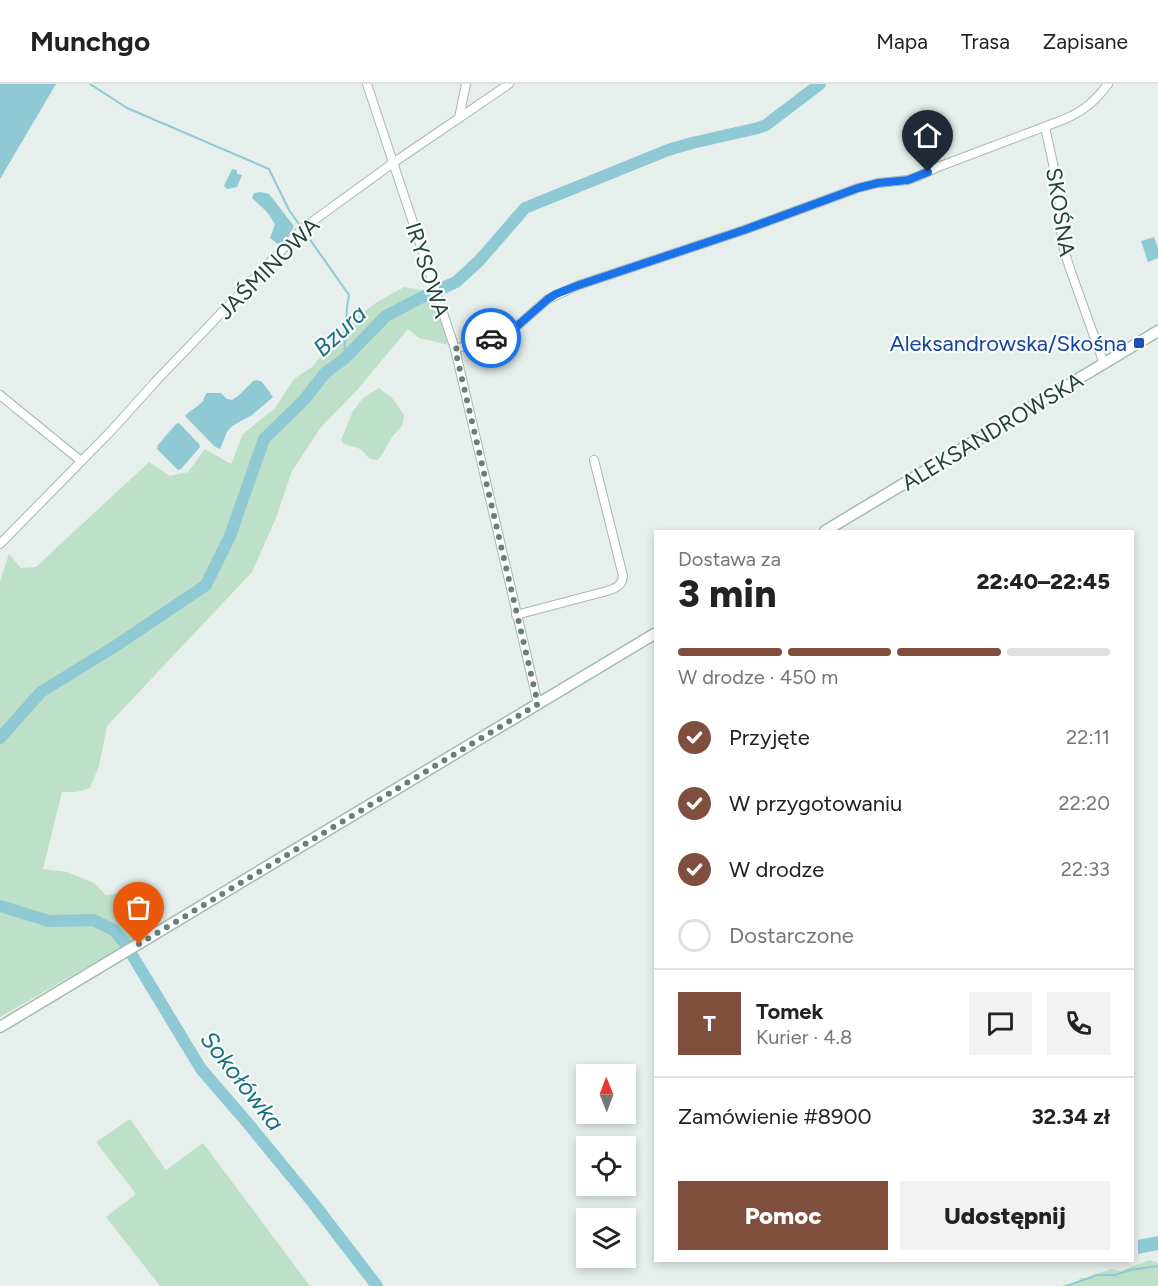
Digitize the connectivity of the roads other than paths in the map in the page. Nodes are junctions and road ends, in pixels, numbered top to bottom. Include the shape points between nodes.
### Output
1 (368, 84) edge
2 (466, 84) edge
3 (509, 84) edge
4 (1108, 84) edge
5 (459, 118) junction
6 (1045, 127) junction
7 (393, 163) junction
8 (1158, 331) edge
9 (455, 349) junction
10 (1104, 364) junction
11 (0, 395) edge
12 (594, 460) dead end
13 (81, 461) junction
14 (827, 530) edge
15 (0, 544) edge
16 (516, 615) junction
17 (654, 634) edge
18 (538, 704) junction
19 (0, 1027) edge

1 - 7 street, IRYSOWA
2 - 5 street
3 - 5 street, JAŚMINOWA
4 - 6 street via 1081,112
5 - 7 street, JAŚMINOWA
6 - 9 street via 908,180 858,188 579,285 548,299 516,327
6 - 10 street, SKOŚNA via 1059,191 1062,243
7 - 9 street, IRYSOWA
7 - 13 street, JAŚMINOWA via 302,229
8 - 10 main road, ALEKSANDROWSKA
9 - 16 street, IRYSOWA
10 - 14 main road, ALEKSANDROWSKA
11 - 13 street
12 - 16 street via 622,576 620,585
13 - 15 street, JAŚMINOWA
16 - 18 street, IRYSOWA
17 - 18 main road
18 - 19 main road

